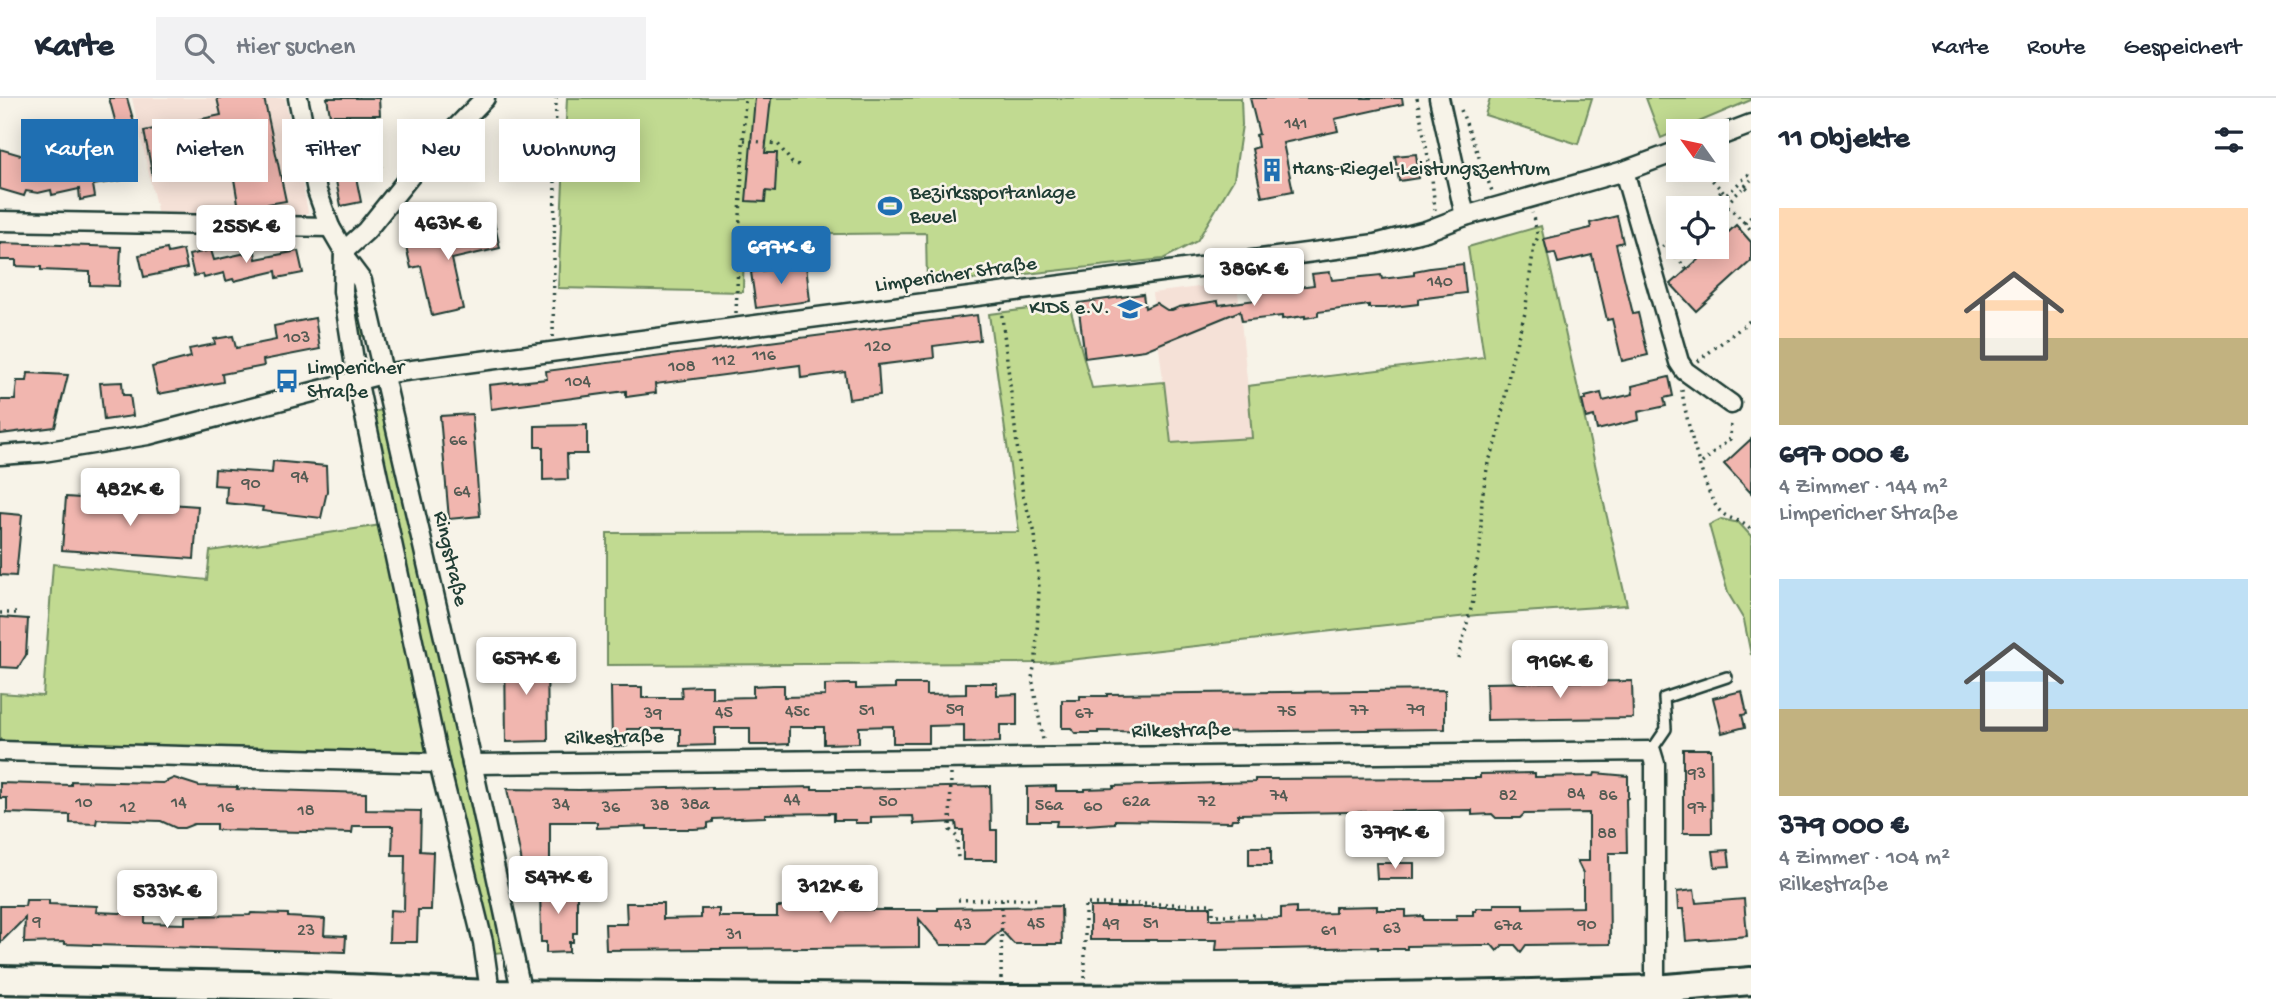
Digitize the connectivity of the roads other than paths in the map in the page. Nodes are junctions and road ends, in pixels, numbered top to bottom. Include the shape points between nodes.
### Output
1 (298, 98) edge
2 (485, 98) edge
3 (1439, 98) edge
4 (1751, 124) edge
5 (1729, 132) edge
6 (1666, 155) edge
7 (1624, 171) junction
8 (1465, 216) junction
9 (0, 221) edge
10 (330, 227) junction
11 (344, 254) junction
12 (382, 374) junction
13 (356, 379) junction
14 (1731, 404) road end
15 (0, 455) edge
16 (1727, 677) dead end
17 (0, 751) edge
18 (1651, 751) junction
19 (439, 764) junction
20 (472, 764) junction
21 (0, 980) edge
22 (1751, 981) edge
23 (1655, 989) junction
24 (297, 993) edge
25 (491, 997) edge
26 (523, 997) edge
27 (1086, 998) edge
28 (812, 999) edge
29 (944, 999) edge
30 (1000, 999) edge

1 - 10 street, Ringstraße via 317,191
2 - 11 street via 415,170
3 - 8 street
4 - 5 street
6 - 7 street, Limpericher Straße
7 - 8 street, Limpericher Straße
7 - 14 street via 1675,350 1685,371
8 - 12 street, Limpericher Straße via 1375,244
9 - 10 street
10 - 11 street, Ringstraße
11 - 12 street, Ringstraße via 362,281
11 - 13 street via 343,291
12 - 13 street, Limpericher Straße
12 - 20 street, Ringstraße
13 - 15 street, Limpericher Straße via 148,435
13 - 19 street
16 - 18 lane via 1664,698 1666,729
17 - 19 street
18 - 20 street, Rilkestraße
18 - 23 street via 1655,764
19 - 25 street via 483,942
20 - 26 street, Ringstraße
21 - 24 street
22 - 23 street
23 - 27 street
24 - 25 street
25 - 26 street
26 - 28 street
27 - 30 street
28 - 29 street
29 - 30 street

